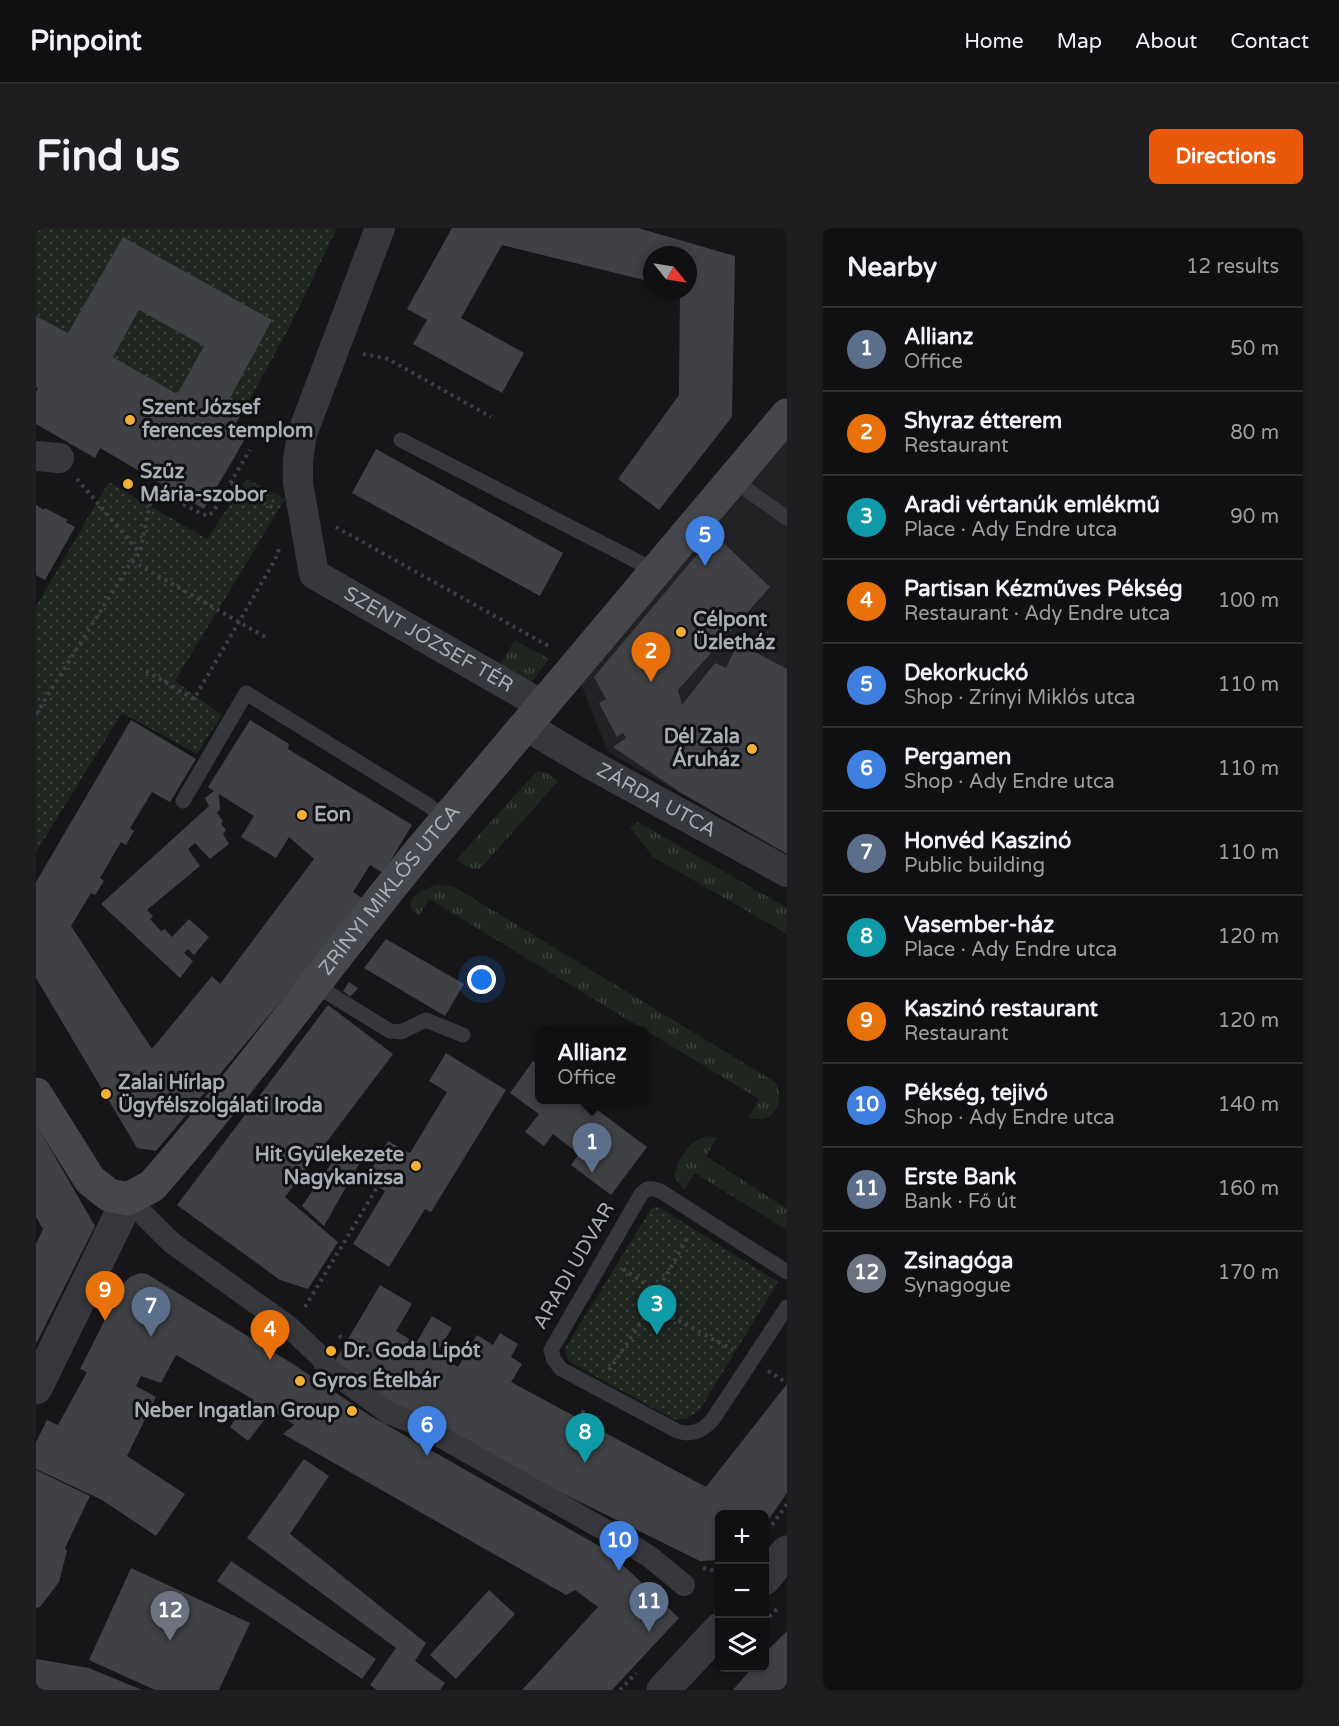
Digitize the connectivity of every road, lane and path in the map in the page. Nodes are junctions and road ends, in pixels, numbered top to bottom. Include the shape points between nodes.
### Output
1 (380, 228) edge
2 (388, 359) dead end
3 (787, 415) edge
4 (491, 417) dead end
5 (401, 440) dead end
6 (250, 450) dead end
7 (48, 457) edge
8 (733, 480) junction
9 (231, 483) junction
10 (297, 518) junction
11 (787, 518) edge
12 (140, 553) junction
13 (132, 561) junction
14 (656, 571) junction
15 (240, 622) junction
16 (267, 638) dead end
17 (555, 650) dead end
18 (146, 671) dead end
19 (36, 714) edge
20 (534, 716) junction
21 (183, 801) dead end
22 (447, 821) junction
23 (787, 873) edge
24 (315, 985) junction
25 (463, 1035) dead end
26 (36, 1094) edge
27 (378, 1186) dead end
28 (128, 1199) junction
29 (699, 1215) junction
30 (604, 1257) junction
31 (787, 1272) edge
32 (657, 1292) junction
33 (652, 1306) junction
34 (305, 1307) dead end
35 (787, 1307) edge
36 (752, 1360) junction
37 (787, 1383) edge
38 (36, 1389) edge
39 (597, 1389) junction
40 (578, 1419) dead end
41 (787, 1504) edge
42 (779, 1540) edge
43 (684, 1585) dead end
44 (773, 1591) edge
45 (766, 1618) edge
46 (715, 1633) edge
47 (653, 1677) edge
48 (620, 1690) edge

1 - 10 street via 302,434
2 - 4 path
3 - 8 main road, ZRÍNYI MIKLÓS UTCA
5 - 14 lane
6 - 9 path
7 - 12 path
8 - 11 lane
8 - 14 main road, ZRÍNYI MIKLÓS UTCA
9 - 10 path
9 - 12 path via 208,516 153,488
10 - 15 path
10 - 17 path via 323,520
10 - 20 street, SZENT JÓZSEF TÉR via 314,574
12 - 13 path
13 - 15 path
13 - 19 path
14 - 20 main road, ZRÍNYI MIKLÓS UTCA
15 - 16 path
15 - 18 path via 194,699
20 - 22 main road, ZRÍNYI MIKLÓS UTCA
20 - 23 street, ZÁRDA UTCA via 590,764
21 - 22 lane via 246,693 428,805
22 - 24 main road, ZRÍNYI MIKLÓS UTCA
24 - 25 lane via 390,1031 401,1032 426,1020
24 - 28 main road, ZRÍNYI MIKLÓS UTCA via 152,1186
26 - 28 main road via 90,1180 109,1195
27 - 34 path
28 - 38 street
28 - 43 street via 172,1243 288,1326 334,1373 390,1414 420,1425 633,1546
29 - 30 lane, ARADI UDVAR via 657,1189 646,1190
29 - 31 lane, ARADI UDVAR
29 - 32 path
30 - 32 path
30 - 39 lane, ARADI UDVAR via 551,1350 561,1369
32 - 33 path
33 - 36 path
33 - 39 path
35 - 36 lane, ARADI UDVAR
36 - 37 path
36 - 39 lane, ARADI UDVAR via 709,1424 692,1433 677,1431
39 - 40 path
41 - 42 path
42 - 44 street
44 - 45 path
46 - 47 street
47 - 48 path

